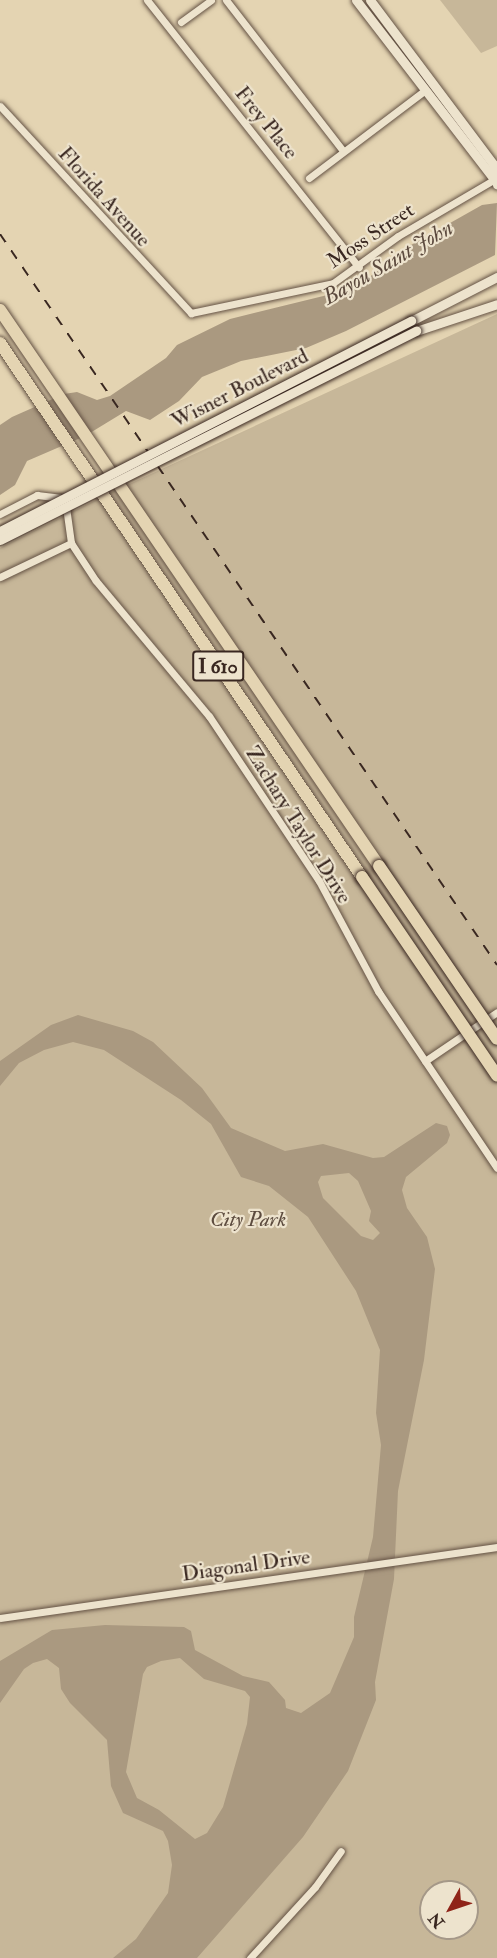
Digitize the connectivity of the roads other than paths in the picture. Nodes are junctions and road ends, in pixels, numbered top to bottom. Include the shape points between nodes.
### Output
1 (147, 0) edge
2 (211, 0) edge
3 (226, 0) edge
4 (357, 0) edge
5 (370, 0) edge
6 (181, 22) dead end
7 (433, 84) junction
8 (424, 91) junction
9 (0, 106) edge
10 (343, 151) junction
11 (309, 178) dead end
12 (496, 181) edge
13 (359, 267) junction
14 (497, 277) edge
15 (497, 304) edge
16 (0, 310) edge
17 (185, 310) joint
18 (0, 343) edge
19 (0, 514) edge
20 (0, 531) edge
21 (0, 540) edge
22 (71, 543) junction
23 (0, 578) edge
24 (497, 1012) edge
25 (497, 1039) edge
26 (425, 1061) junction
27 (497, 1076) edge
28 (497, 1168) edge
29 (497, 1547) edge
30 (0, 1618) edge
31 (341, 1851) dead end
32 (250, 1958) edge

1 - 13 street, Frey Place
2 - 6 street
3 - 10 street
4 - 8 street
5 - 7 street
7 - 8 street
7 - 12 street via 493,164
8 - 10 street
8 - 12 street
9 - 17 street, Florida Avenue
10 - 11 street
12 - 13 street, Moss Street via 398,236
13 - 17 street, Moss Street via 322,287 198,313
14 - 20 street, Wisner Boulevard, bridge
15 - 21 street, Wisner Boulevard, bridge via 416,331
16 - 25 highway, I 610, bridge
18 - 27 highway, I 610, bridge
19 - 22 street, Zachary Taylor Drive via 37,495 60,498 66,507
22 - 23 street
22 - 26 street, Zachary Taylor Drive via 121,614 209,716 319,881 354,954
24 - 26 street
26 - 28 street, Zachary Taylor Drive
29 - 30 street, Diagonal Drive
31 - 32 street via 315,1887

